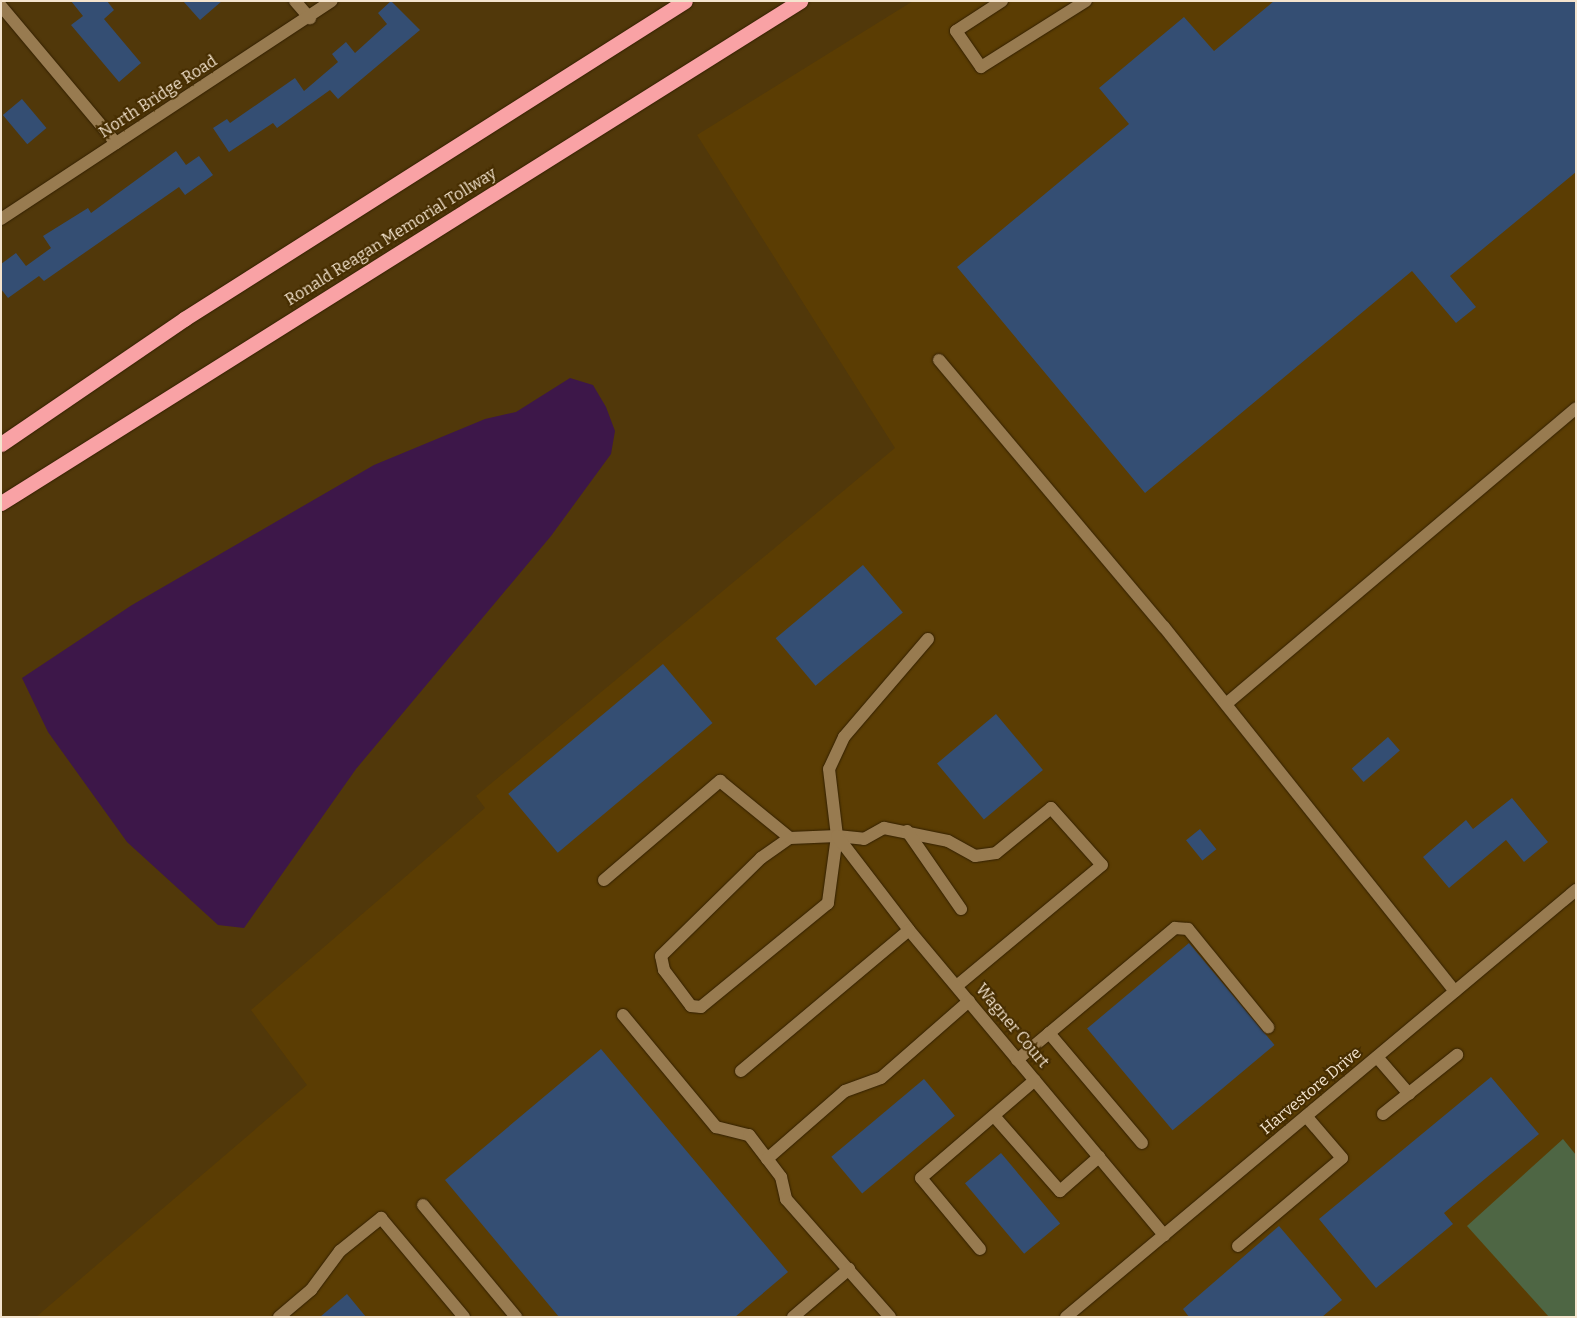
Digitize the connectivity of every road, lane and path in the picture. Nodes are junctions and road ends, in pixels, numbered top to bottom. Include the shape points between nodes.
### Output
1 (295, 1) edge
2 (332, 1) edge
3 (685, 1) edge
4 (800, 1) edge
5 (1002, 1) edge
6 (1086, 1) edge
7 (1, 6) edge
8 (310, 18) junction
9 (116, 143) junction
10 (1, 219) edge
11 (939, 360) dead end
12 (1576, 408) edge
13 (1, 444) edge
14 (1, 503) edge
15 (928, 639) dead end
16 (1226, 704) junction
17 (907, 831) junction
18 (837, 836) junction
19 (790, 838) junction
20 (604, 880) dead end
21 (1576, 890) edge
22 (961, 909) dead end
23 (909, 930) junction
24 (957, 986) junction
25 (1455, 991) junction
26 (969, 1001) junction
27 (623, 1015) dead end
28 (1268, 1027) dead end
29 (1049, 1033) junction
30 (1377, 1056) junction
31 (1457, 1056) dead end
32 (1017, 1060) junction
33 (741, 1070) dead end
34 (1035, 1080) junction
35 (1409, 1094) junction
36 (1384, 1114) dead end
37 (994, 1116) junction
38 (1306, 1116) junction
39 (1142, 1143) dead end
40 (1099, 1157) junction
41 (767, 1159) junction
42 (423, 1204) dead end
43 (1164, 1235) junction
44 (1238, 1246) dead end
45 (980, 1249) dead end
46 (849, 1269) junction
47 (279, 1317) edge
48 (464, 1317) edge
49 (516, 1317) edge
50 (793, 1317) edge
51 (890, 1317) edge
52 (1066, 1317) edge

1 - 8 street
2 - 8 street, North Bridge Road
3 - 13 highway via 184,319
4 - 14 highway, Ronald Reagan Memorial Tollway
5 - 6 street via 956,31 981,67
7 - 9 street
8 - 9 street, North Bridge Road
9 - 10 street, North Bridge Road
11 - 16 street
12 - 16 street
15 - 18 street via 844,737 829,770
16 - 25 street
17 - 18 street via 884,828 864,839
17 - 22 street
17 - 24 street via 948,841 975,856 996,853 1052,808 1102,865
18 - 19 street
18 - 19 street via 828,903 701,1007 691,1006 664,970 661,956 761,858
18 - 23 street, Wagner Court
19 - 20 street via 720,782
21 - 25 street, Harvestore Drive
23 - 24 street, Wagner Court
23 - 33 street
24 - 26 street, Wagner Court
25 - 30 street, Harvestore Drive
26 - 32 street, Wagner Court
26 - 41 street via 881,1078 845,1091
27 - 41 street via 716,1126 749,1135
28 - 29 street via 1188,929 1175,928
29 - 32 street
29 - 39 street
30 - 35 street
30 - 38 street, Harvestore Drive
31 - 35 street
32 - 34 street, Wagner Court
34 - 37 street
34 - 40 street, Wagner Court
35 - 36 street
37 - 40 street via 1060,1191
37 - 45 street via 921,1178
38 - 43 street, Harvestore Drive
38 - 44 street via 1342,1158
40 - 43 street, Wagner Court
41 - 46 street via 781,1177 786,1199
42 - 49 street
43 - 52 street, Harvestore Drive
46 - 50 street
46 - 51 street
47 - 48 street via 311,1290 340,1251 381,1218

